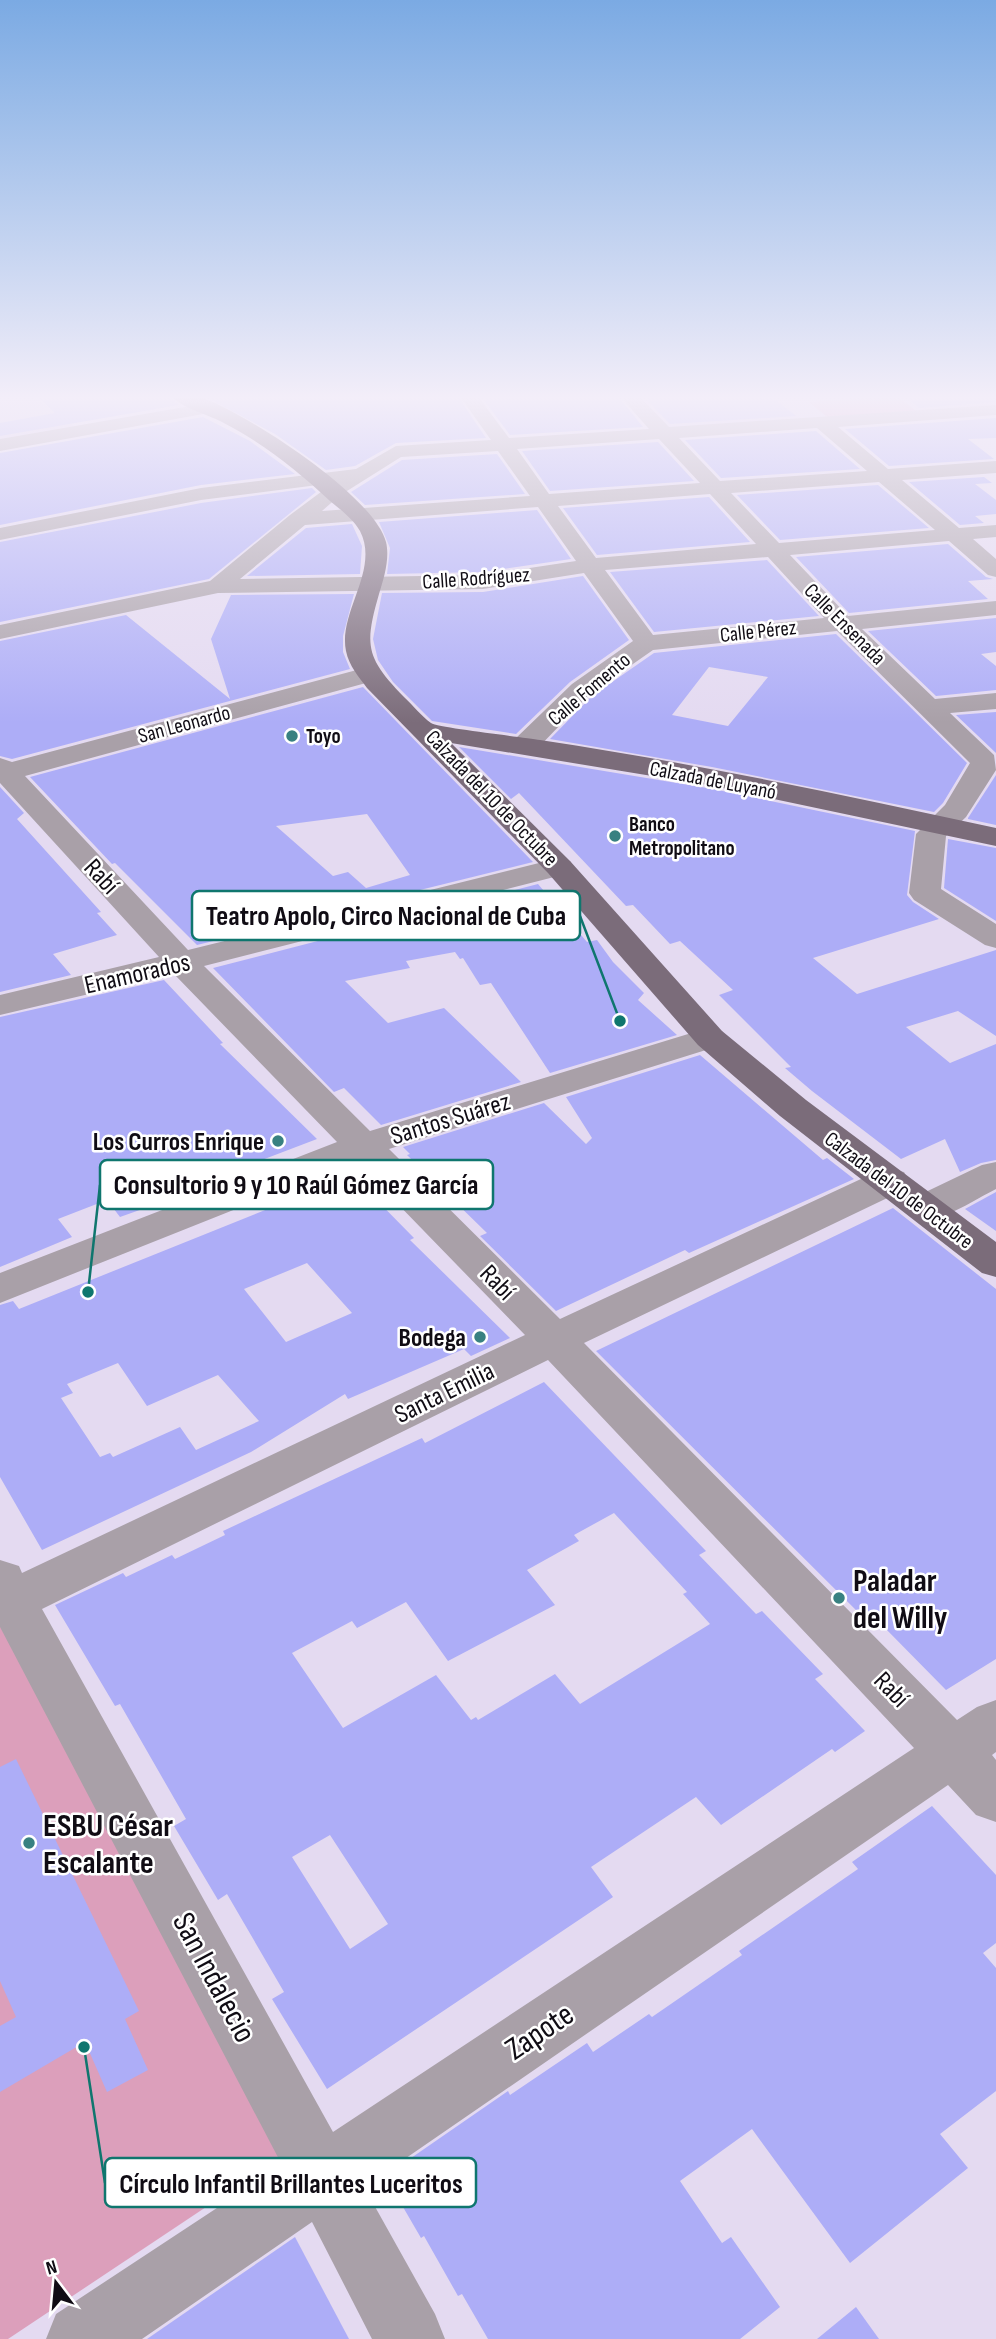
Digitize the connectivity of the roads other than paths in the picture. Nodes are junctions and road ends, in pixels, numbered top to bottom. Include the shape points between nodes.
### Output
1 (150, 504) edge
2 (310, 504) edge
3 (347, 504) edge
4 (499, 504) edge
5 (546, 504) edge
6 (733, 504) edge
7 (918, 504) edge
8 (358, 514) junction
9 (297, 519) junction
10 (996, 531) edge
11 (0, 534) edge
12 (954, 535) junction
13 (774, 550) junction
14 (590, 565) junction
15 (996, 570) edge
16 (371, 584) junction
17 (218, 586) junction
18 (996, 608) edge
19 (842, 623) junction
20 (0, 632) edge
21 (646, 643) junction
22 (368, 675) junction
23 (996, 701) edge
24 (930, 707) junction
25 (428, 732) junction
26 (525, 745) junction
27 (2, 771) edge
28 (943, 825) junction
29 (996, 837) edge
30 (559, 867) junction
31 (996, 938) edge
32 (181, 962) junction
33 (0, 1005) edge
34 (710, 1038) junction
35 (363, 1145) junction
36 (996, 1174) edge
37 (890, 1181) junction
38 (925, 1208) junction
39 (996, 1263) edge
40 (0, 1290) edge
41 (554, 1339) junction
42 (4, 1595) edge
43 (974, 1738) edge
44 (996, 1797) edge
45 (322, 2177) junction
46 (81, 2339) edge
47 (410, 2339) edge

1 - 11 street
2 - 9 street
3 - 8 main road, Calzada del 10 de Octubre
4 - 8 street
5 - 14 street, Calle Fomento
6 - 13 street, Calle Ensenada
7 - 12 street
8 - 9 street
8 - 16 main road, Calzada del 10 de Octubre via 371,532 376,550
9 - 17 street
10 - 12 street, Calle Rodríguez
12 - 13 street, Calle Rodríguez
12 - 15 street
13 - 14 street, Calle Rodríguez
13 - 19 street, Calle Ensenada
14 - 16 street, Calle Rodríguez via 486,582
14 - 21 street, Calle Fomento
16 - 17 street, Calle Rodríguez
16 - 22 main road, Calzada del 10 de Octubre via 355,648
17 - 20 street, Calle Rodríguez
18 - 19 street, Calle Pérez
19 - 21 street, Calle Pérez
19 - 24 street, Calle Ensenada
21 - 26 street, Calle Fomento via 581,689
22 - 25 main road, Calzada del 10 de Octubre
22 - 27 street, San Leonardo
23 - 24 street
24 - 28 street, Calle Ensenada via 985,764
25 - 26 main road, Calzada de Luyanó
25 - 30 main road, Calzada del 10 de Octubre
26 - 28 main road, Calzada de Luyanó
27 - 32 street, Rabí
28 - 29 main road, Calzada de Luyanó
28 - 31 street via 931,834 925,893
30 - 32 street, Enamorados
30 - 34 main road, Calzada del 10 de Octubre
32 - 33 street, Enamorados
32 - 35 street, Rabí
34 - 35 street, Santos Suárez
34 - 37 main road, Calzada del 10 de Octubre
35 - 40 street, Santos Suárez
35 - 41 street, Rabí
36 - 38 street
37 - 38 main road, Calzada del 10 de Octubre
37 - 41 street, Santa Emilia
38 - 39 main road, Calzada del 10 de Octubre
41 - 42 street, Santa Emilia
41 - 43 street, Rabí
42 - 45 street, San Indalecio
43 - 44 street, Rabí
43 - 45 street, Zapote
45 - 46 street, Zapote
45 - 47 street, San Indalecio

